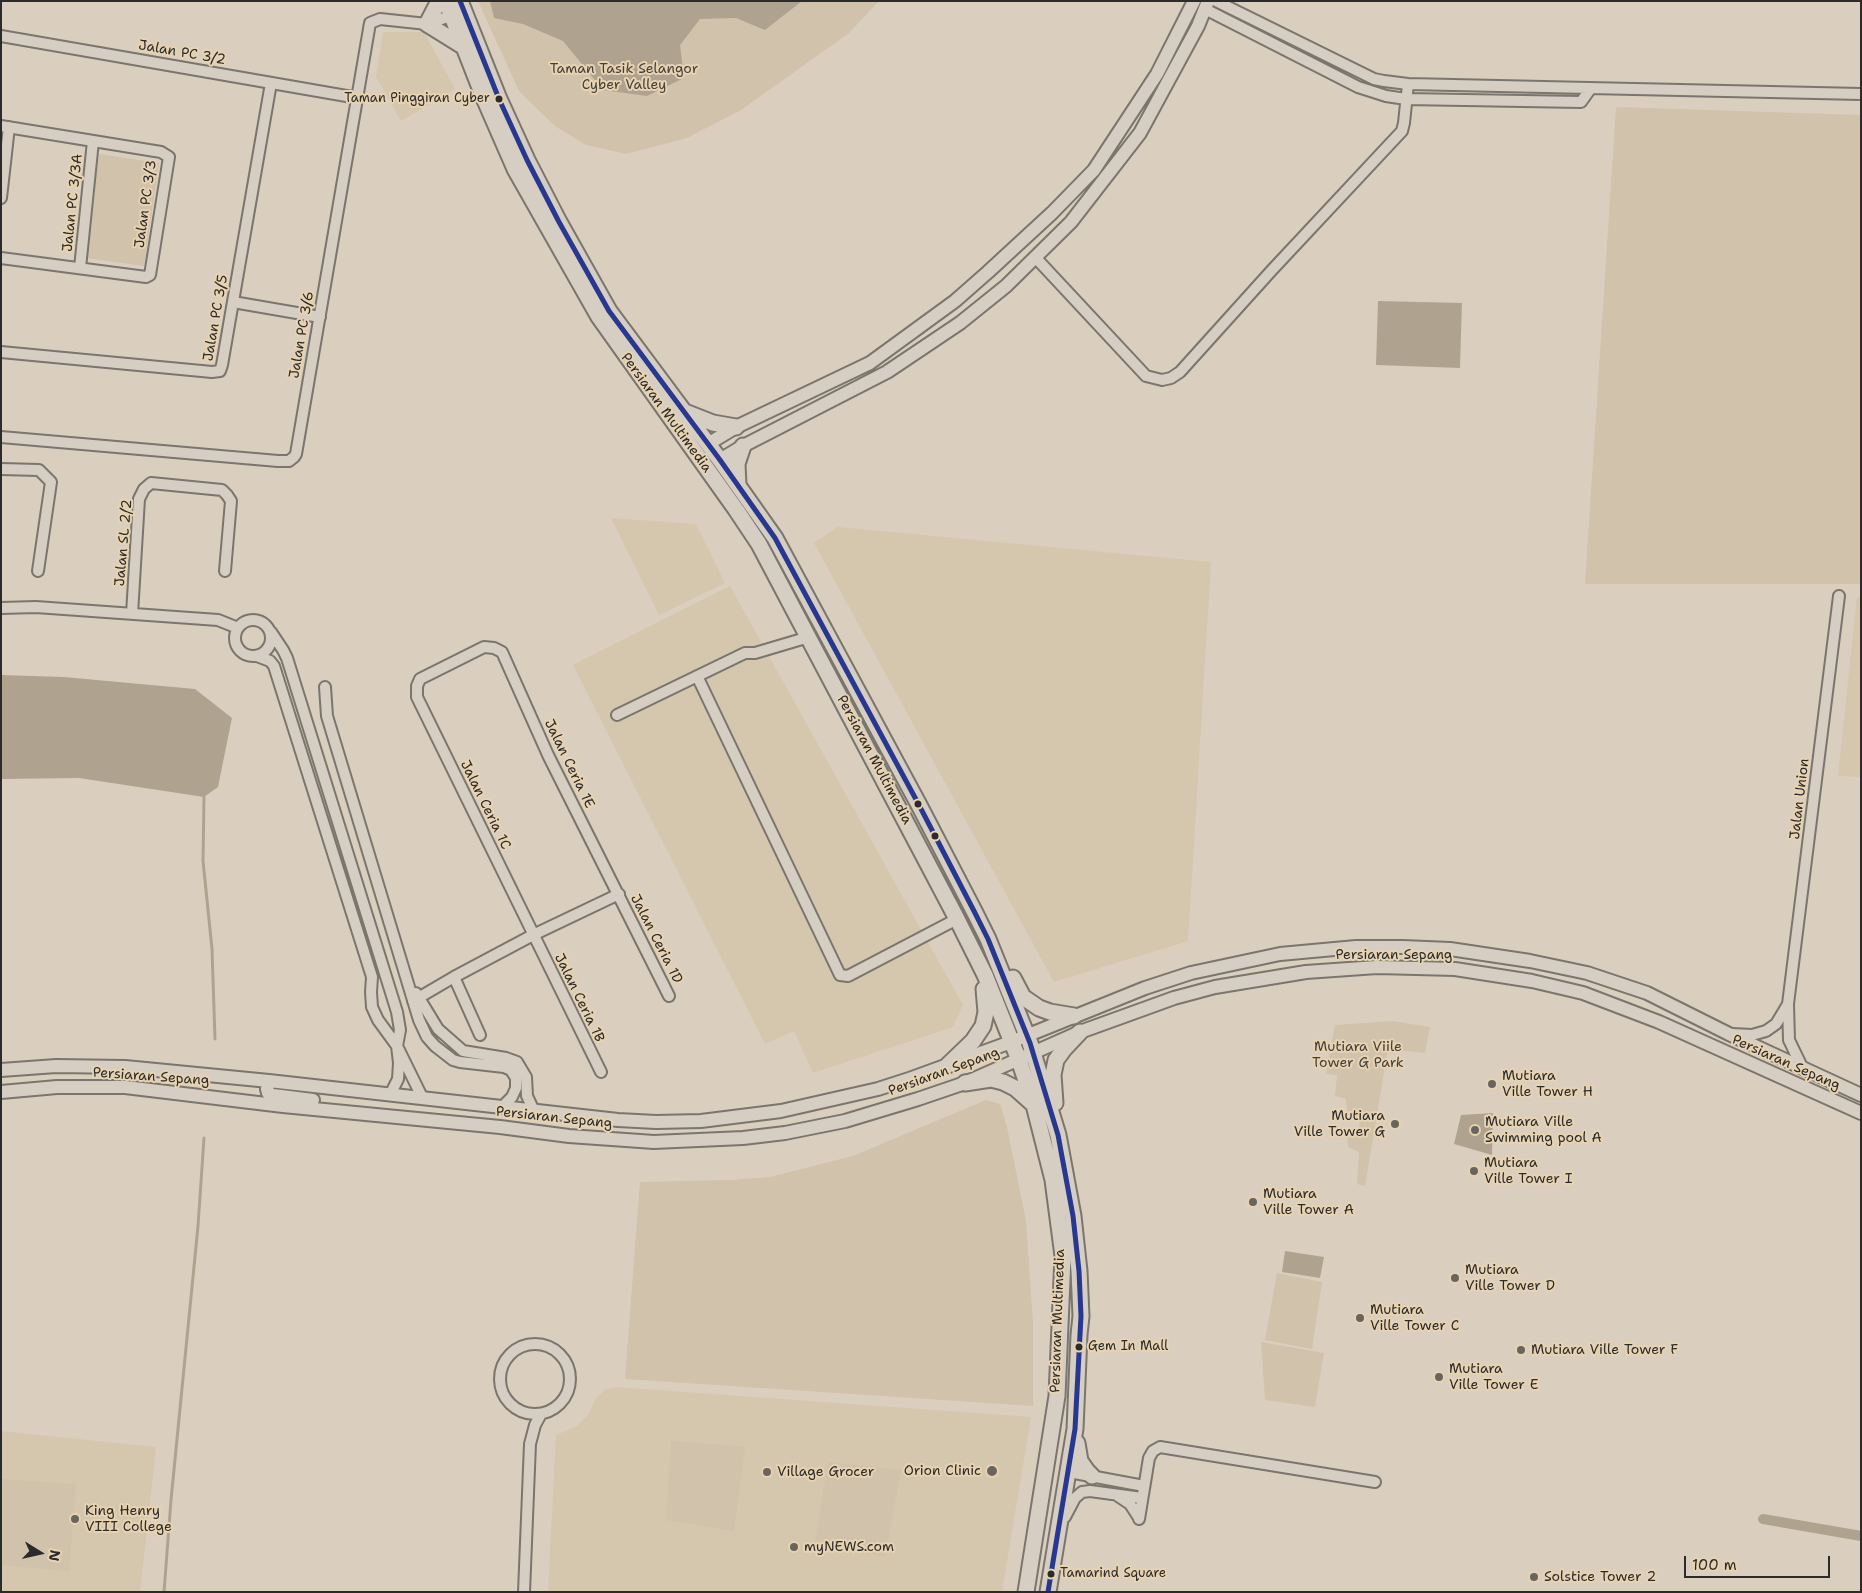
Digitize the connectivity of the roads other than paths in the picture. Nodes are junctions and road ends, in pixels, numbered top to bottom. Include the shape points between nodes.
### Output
1 (439, 1) edge
2 (446, 1) edge
3 (1194, 1) edge
4 (1216, 1) edge
5 (1237, 1) edge
6 (1207, 5) edge
7 (459, 9) edge
8 (1244, 15) junction
9 (427, 24) junction
10 (1, 36) edge
11 (464, 47) junction
12 (271, 83) junction
13 (1408, 84) junction
14 (1591, 88) junction
15 (1861, 94) edge
16 (358, 98) junction
17 (1406, 99) junction
18 (5, 126) edge
19 (93, 141) junction
20 (1, 198) edge
21 (1035, 257) junction
22 (1, 258) edge
23 (80, 268) junction
24 (233, 302) junction
25 (320, 317) junction
26 (1, 352) edge
27 (684, 412) junction
28 (736, 428) junction
29 (1, 437) edge
30 (708, 444) junction
31 (743, 446) junction
32 (720, 460) junction
33 (1, 469) edge
34 (738, 485) junction
35 (38, 571) dead end
36 (226, 571) dead end
37 (1839, 596) dead end
38 (1, 608) edge
39 (132, 614) junction
40 (238, 628) junction
41 (271, 632) junction
42 (809, 637) junction
43 (494, 648) joint
44 (257, 656) junction
45 (697, 676) junction
46 (324, 687) dead end
47 (617, 716) dead end
48 (619, 894) junction
49 (957, 919) junction
50 (533, 935) junction
51 (988, 938) junction
52 (985, 975) junction
53 (454, 976) junction
54 (670, 996) dead end
55 (416, 999) junction
56 (1788, 1004) junction
57 (1074, 1016) junction
58 (1080, 1032) junction
59 (1729, 1034) junction
60 (480, 1035) dead end
61 (1027, 1035) junction
62 (1011, 1042) junction
63 (398, 1046) junction
64 (1033, 1053) junction
65 (1019, 1060) junction
66 (948, 1065) junction
67 (1803, 1069) junction
68 (1, 1070) edge
69 (601, 1072) dead end
70 (269, 1081) junction
71 (966, 1083) junction
72 (1, 1092) edge
73 (1861, 1094) edge
74 (390, 1095) junction
75 (423, 1099) junction
76 (1034, 1105) junction
77 (502, 1107) junction
78 (534, 1111) junction
79 (1861, 1113) edge
80 (419, 1118) junction
81 (1058, 1135) junction
82 (521, 1411) junction
83 (541, 1414) junction
84 (1075, 1429) junction
85 (530, 1444) junction
86 (1148, 1465) junction
87 (1069, 1472) junction
88 (1092, 1476) junction
89 (1116, 1480) junction
90 (1375, 1482) dead end
91 (1144, 1486) junction
92 (1110, 1493) junction
93 (1142, 1498) junction
94 (1059, 1533) junction
95 (1036, 1534) junction
96 (524, 1592) edge
97 (1026, 1592) edge
98 (1048, 1592) edge

1 - 9 main road
2 - 7 main road, Persiaran Multimedia
3 - 28 street via 1157,74 1094,170 1052,213 955,301 870,363
4 - 8 street
5 - 8 street
6 - 17 street via 1358,88
6 - 21 street via 1140,132 1071,222
7 - 9 street, Jalan PC 3/6
7 - 11 main road, Persiaran Multimedia
7 - 27 main road, Persiaran Multimedia via 527,160 609,311
8 - 13 street via 1374,79
9 - 11 main road
9 - 16 street, Jalan PC 3/6 via 380,19 370,23
10 - 12 street, Jalan PC 3/2
11 - 42 main road, Persiaran Multimedia via 515,169 585,294 759,544
12 - 16 street, Jalan PC 3/2
12 - 24 street, Jalan PC 3/5
13 - 14 street
13 - 17 street
14 - 15 street
14 - 17 street via 1581,102
16 - 25 street, Jalan PC 3/6
17 - 21 street via 1402,131 1171,378 1162,380 1146,376
18 - 19 street, Jalan PC 3/3
18 - 20 street
19 - 23 street, Jalan PC 3/3A
19 - 23 street, Jalan PC 3/3 via 161,152 169,157 150,275
21 - 31 street via 1006,286 960,323 887,372
22 - 23 street, Jalan PC 3/3
24 - 25 street
24 - 26 street, Jalan PC 3/5 via 220,371
25 - 29 street, Jalan PC 3/6 via 296,454 288,461
27 - 28 main road
27 - 30 main road, Persiaran Multimedia
28 - 30 street
30 - 32 main road, Persiaran Multimedia
31 - 32 street
31 - 34 main road via 737,464
32 - 34 main road, Persiaran Multimedia
33 - 35 street via 39,470 51,482
34 - 51 main road, Persiaran Multimedia via 775,538
36 - 39 street, Jalan SL 2/2 via 231,501 227,495 222,490 151,483 139,499
37 - 56 street, Jalan Union
38 - 39 street
39 - 40 street via 218,620
40 - 41 street via 246,621 256,619
40 - 44 street via 235,638 238,648
41 - 44 street via 268,648
41 - 63 street via 287,658 397,1012
42 - 45 street via 755,653 744,653
42 - 49 main road, Persiaran Multimedia
43 - 48 street, Jalan Ceria 1E via 502,652 548,755
43 - 50 street, Jalan Ceria 1C via 484,647 420,680 417,697
44 - 63 street via 274,666 372,977 372,1007
45 - 47 street
45 - 49 street via 840,975 848,976
46 - 55 street via 327,716 408,983
48 - 50 street
48 - 54 street, Jalan Ceria 1D
49 - 52 main road, Persiaran Multimedia
50 - 53 street
50 - 69 street, Jalan Ceria 1B
51 - 57 main road via 1023,997 1039,1008
51 - 61 main road, Persiaran Multimedia
52 - 62 main road, Persiaran Multimedia
52 - 66 main road via 983,1026 973,1041
53 - 55 street
53 - 60 street
55 - 77 street via 427,1037 447,1056 460,1062 512,1070 516,1088
55 - 78 street via 438,1029 463,1051 517,1062 526,1077 526,1096
56 - 59 street, Jalan Union via 1776,1024 1766,1031 1752,1035
56 - 67 street, Jalan Union via 1789,1040
57 - 59 street, Persiaran Sepang via 1153,985 1247,961 1317,950 1403,947 1490,954 1587,973 1646,993
57 - 61 street, Persiaran Sepang
58 - 64 street, Persiaran Sepang
58 - 79 street, Persiaran Sepang via 1174,998 1283,975 1377,966 1455,969 1537,982 1606,1001
58 - 81 main road via 1056,1060 1053,1075
59 - 67 street, Persiaran Sepang
61 - 62 street, Persiaran Sepang
61 - 64 main road, Persiaran Multimedia
62 - 65 main road, Persiaran Multimedia
62 - 66 street, Persiaran Sepang
63 - 74 street via 398,1079
63 - 75 street
64 - 65 street, Persiaran Sepang
64 - 81 main road, Persiaran Multimedia
65 - 71 street, Persiaran Sepang
65 - 76 main road, Persiaran Multimedia
66 - 78 street, Persiaran Sepang via 839,1099 741,1117 656,1122
67 - 73 street, Persiaran Sepang
68 - 70 street, Persiaran Sepang via 56,1066 125,1067
70 - 74 street, Persiaran Sepang
70 - 80 street via 267,1089 272,1095
71 - 76 main road via 991,1079 1003,1082
71 - 80 street, Persiaran Sepang via 845,1121 743,1138 654,1142 569,1136
72 - 80 street, Persiaran Sepang via 56,1087 125,1087
74 - 75 street, Persiaran Sepang
75 - 77 street, Persiaran Sepang
76 - 95 main road, Persiaran Multimedia via 1053,1180 1062,1256 1056,1396
77 - 78 street, Persiaran Sepang
81 - 84 main road, Persiaran Multimedia via 1079,1271 1081,1316
82 - 83 street
82 - 83 street via 506,1399 500,1372 509,1355 526,1345 535,1344 553,1350 566,1364 569,1373 563,1400
82 - 85 street via 527,1422
83 - 85 street
84 - 87 main road, Persiaran Multimedia
84 - 88 main road via 1080,1461
85 - 96 street
86 - 89 street via 1134,1477
86 - 90 street via 1153,1450 1166,1447
86 - 91 street
87 - 88 street
87 - 94 main road, Persiaran Multimedia
87 - 95 main road via 1057,1472 1054,1476 1046,1514
88 - 89 street
89 - 91 street
91 - 93 street
92 - 93 street
92 - 93 street via 1130,1504 1139,1519
92 - 94 street via 1082,1492 1067,1510
94 - 98 main road, Persiaran Multimedia
95 - 97 main road, Persiaran Multimedia

